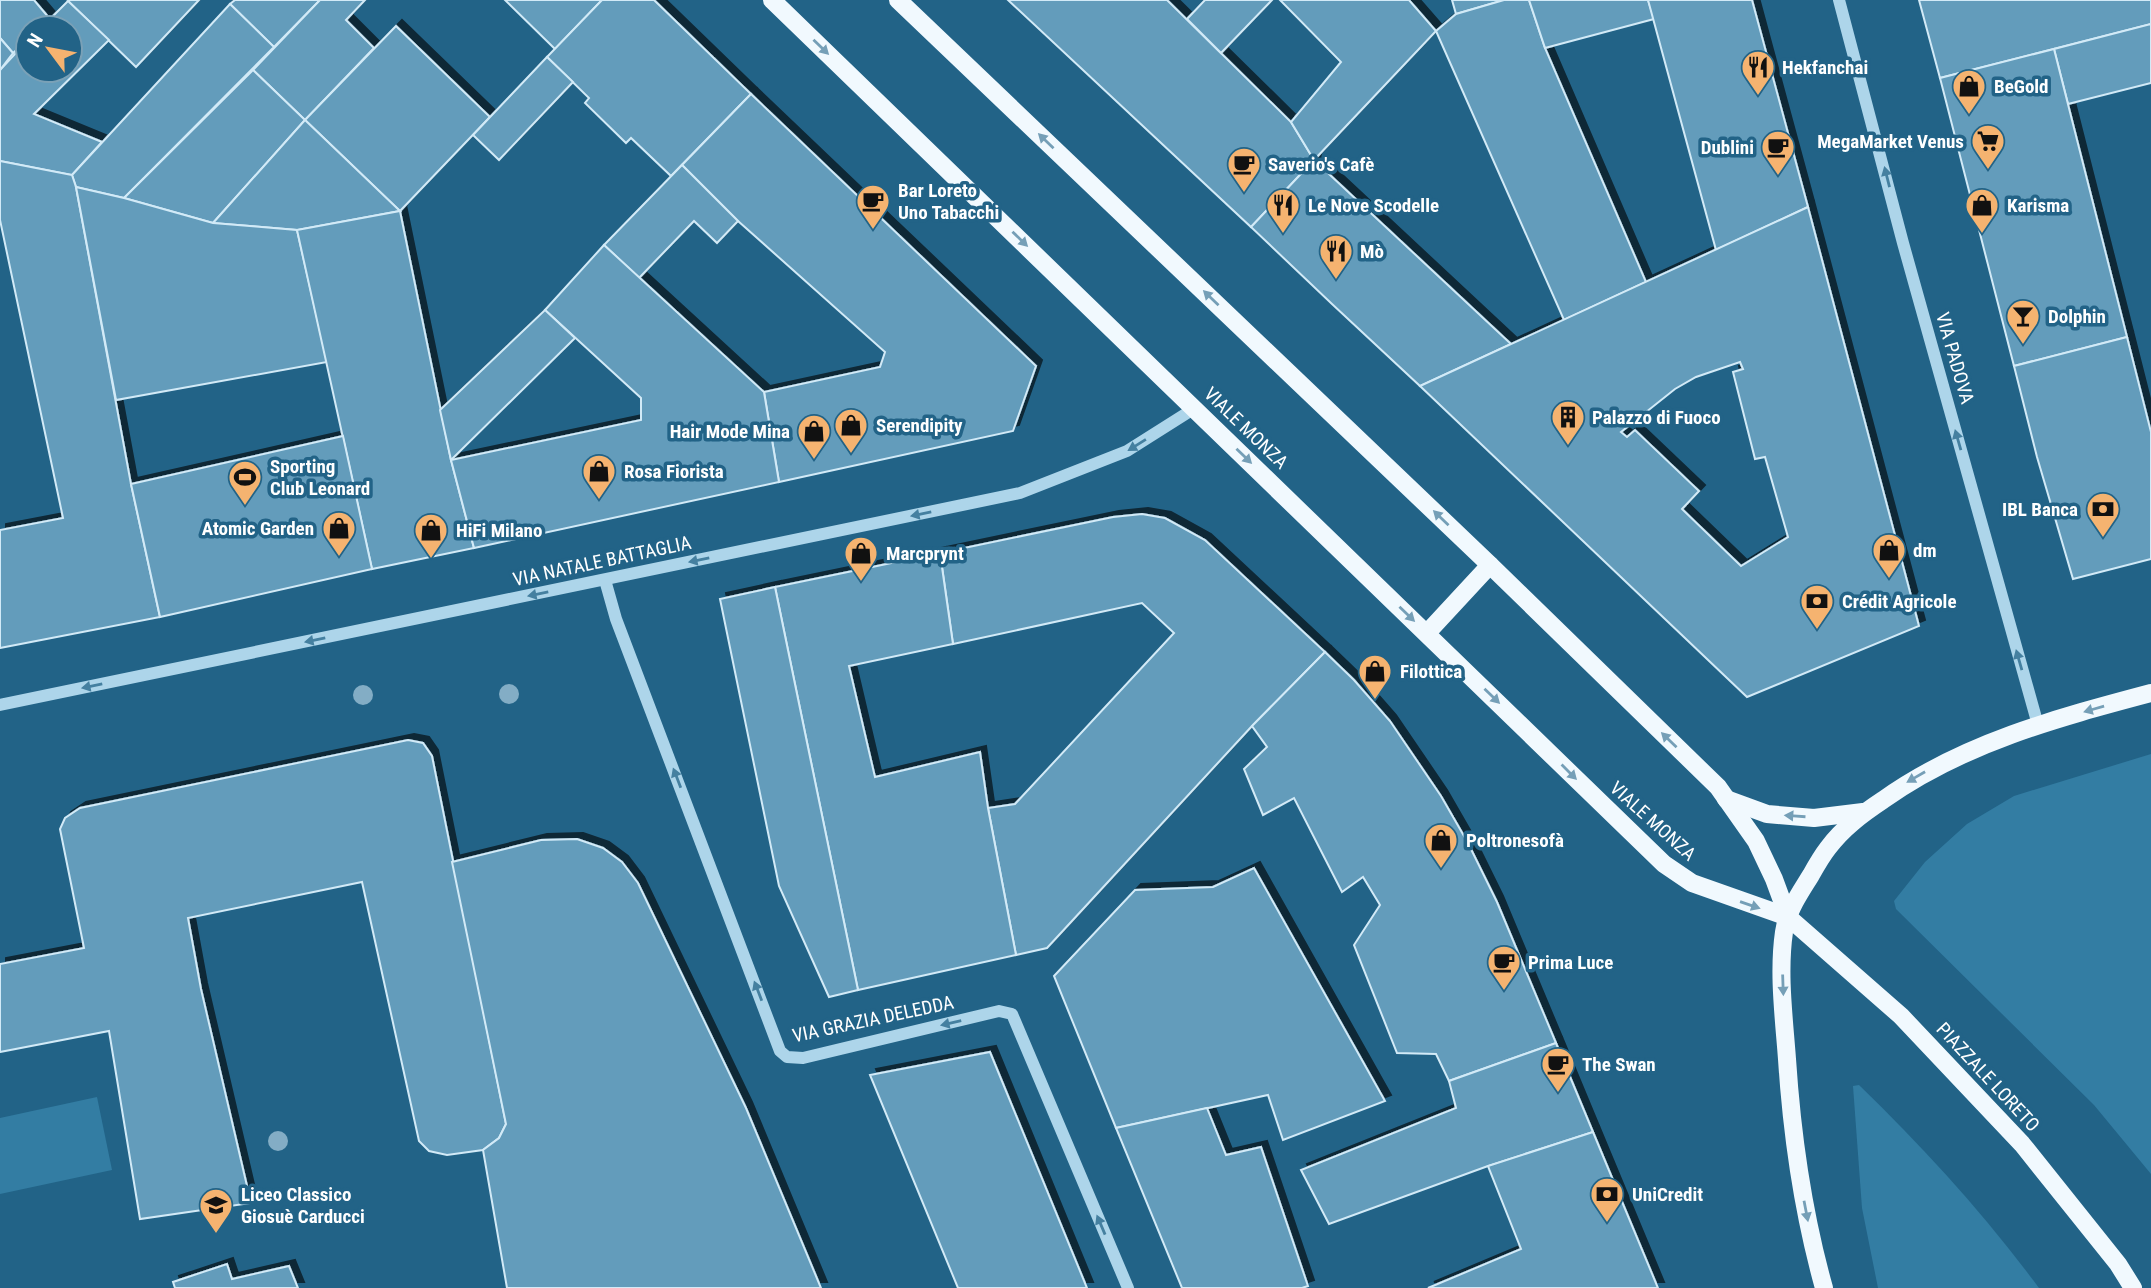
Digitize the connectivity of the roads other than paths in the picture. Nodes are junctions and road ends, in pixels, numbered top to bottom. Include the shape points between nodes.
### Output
1 (772, 0) edge
2 (898, 0) edge
3 (1839, 0) edge
4 (1195, 408) junction
5 (1490, 565) junction
6 (605, 580) junction
7 (1427, 633) junction
8 (2151, 693) edge
9 (0, 705) edge
10 (2038, 725) junction
11 (1726, 799) junction
12 (1863, 812) junction
13 (1788, 917) junction
14 (1128, 1288) edge
15 (1824, 1288) edge
16 (2133, 1288) edge

1 -> 4 main road, VIALE MONZA
5 -> 2 main road
10 -> 3 street, VIA PADOVA
4 -> 6 street, VIA NATALE BATTAGLIA via 1127,451 1020,493
4 -> 7 main road, VIALE MONZA
5 - 7 main road
11 -> 5 main road
6 -> 9 street, VIA NATALE BATTAGLIA
14 -> 6 street, VIA GRAZIA DELEDDA via 1012,1014 999,1011 803,1058 783,1054
7 -> 13 main road, VIALE MONZA via 1664,864 1709,890
8 -> 10 main road
10 -> 12 main road via 1936,766
12 -> 11 main road via 1814,818 1767,814
11 - 13 main road via 1756,841
12 - 13 main road via 1828,849
13 -> 15 main road via 1782,968 1789,1101 1798,1172
13 - 16 main road, PIAZZALE LORETO via 1946,1062 2022,1144

